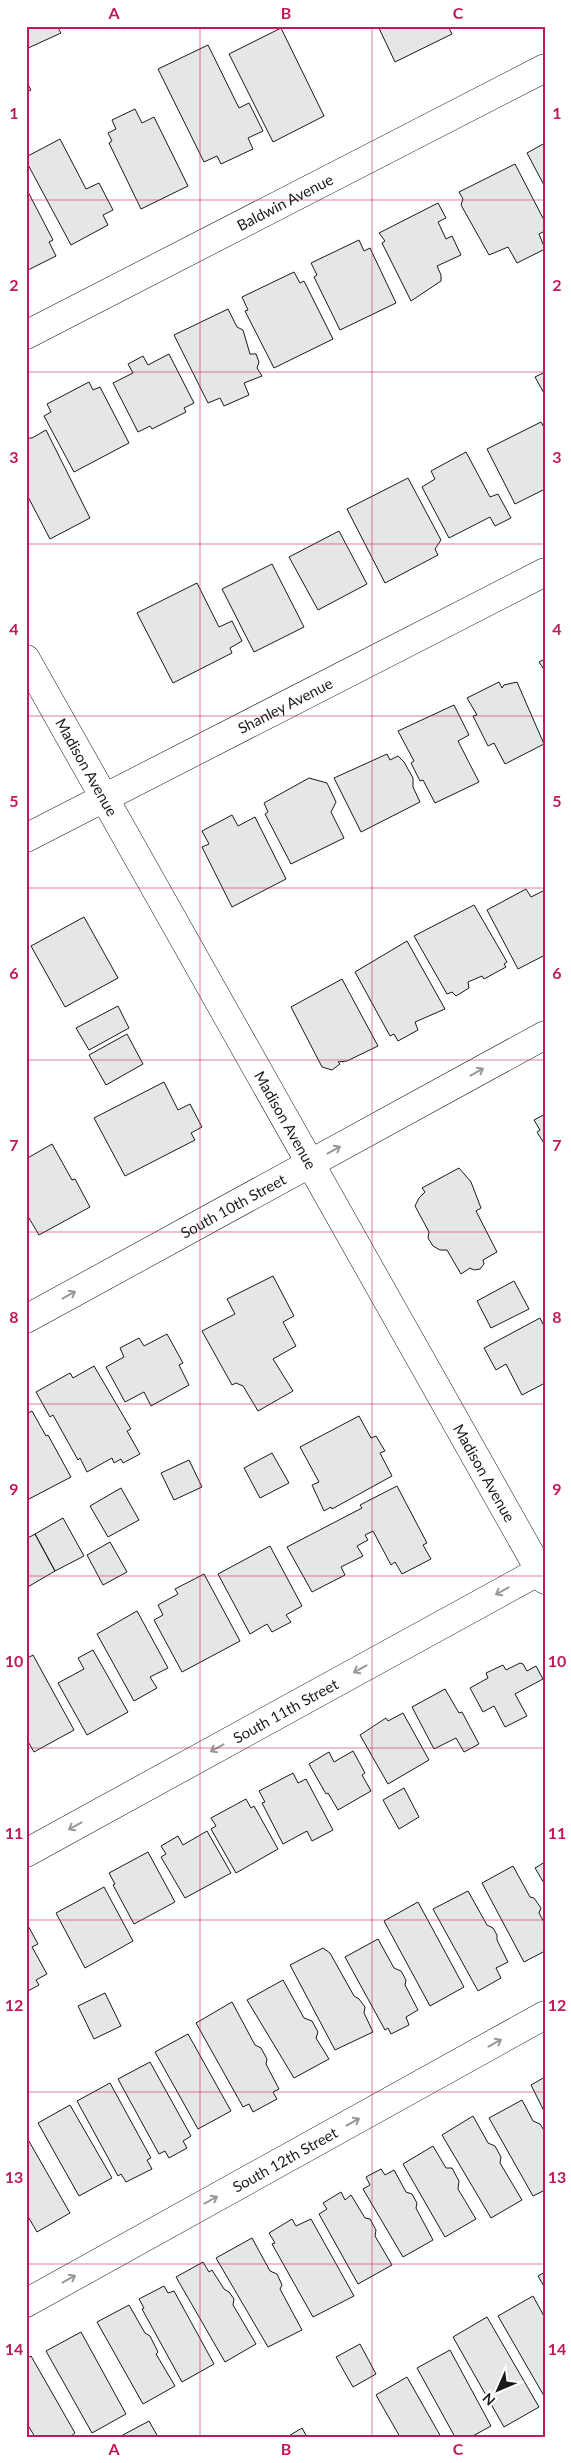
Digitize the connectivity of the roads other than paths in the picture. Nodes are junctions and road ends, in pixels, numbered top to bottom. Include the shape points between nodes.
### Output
1 (545, 68) edge
2 (26, 335) edge
3 (545, 572) edge
4 (26, 659) edge
5 (104, 798) junction
6 (26, 838) edge
7 (545, 1035) edge
8 (310, 1163) junction
9 (26, 1319) edge
10 (543, 1573) edge
11 (26, 1852) edge
12 (545, 2015) edge
13 (26, 2303) edge

1 - 2 street, Baldwin Avenue
3 - 5 street, Shanley Avenue
4 - 5 street, Madison Avenue
5 - 6 street, Shanley Avenue
5 - 8 street, Madison Avenue
8 -> 7 street, South 10th Street
9 -> 8 street, South 10th Street
8 - 10 street, Madison Avenue
10 -> 11 street, South 11th Street
13 -> 12 street, South 12th Street

